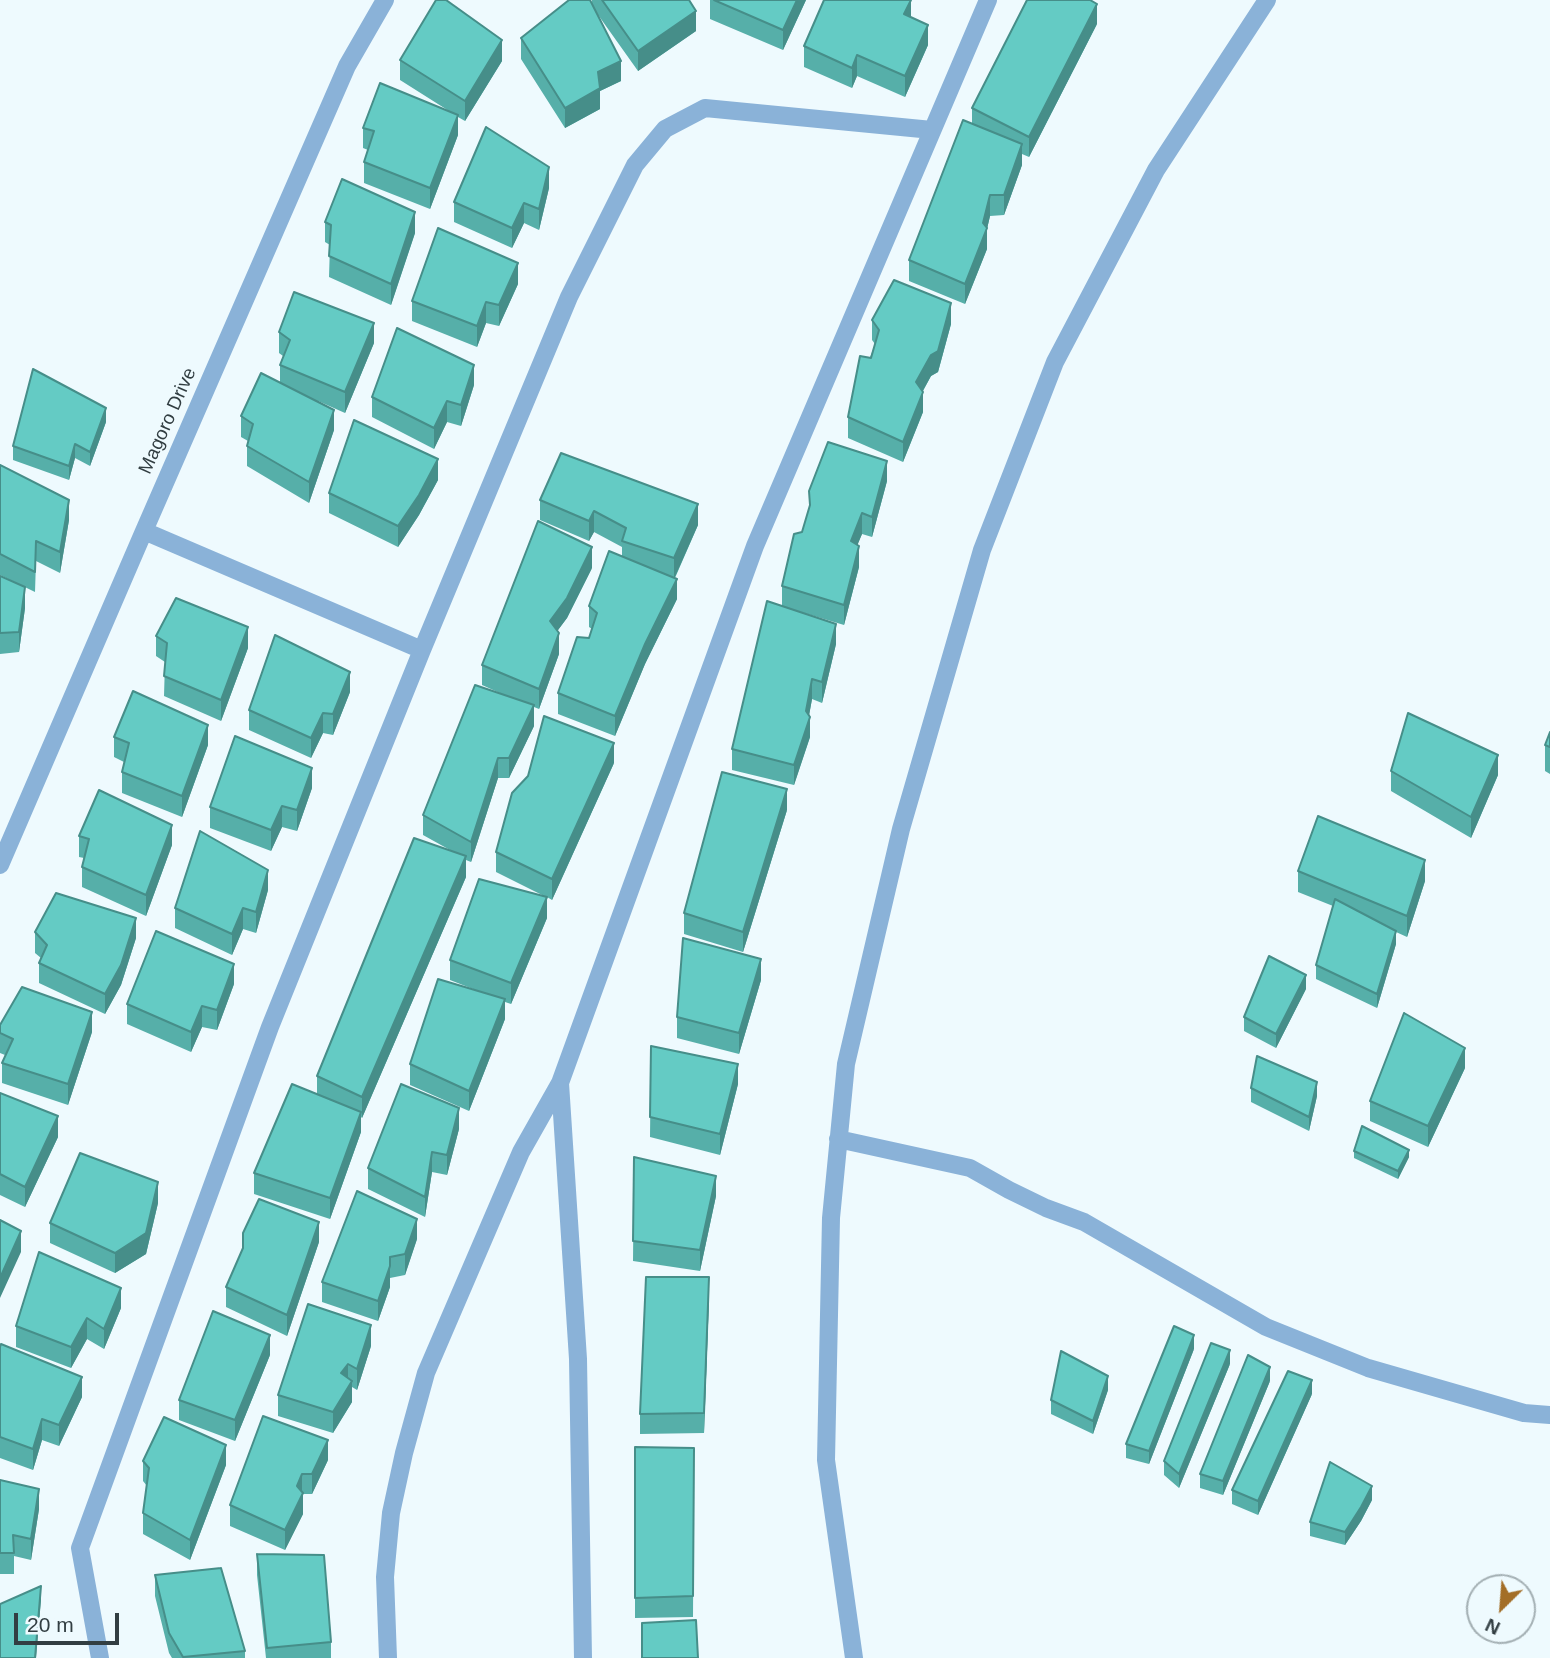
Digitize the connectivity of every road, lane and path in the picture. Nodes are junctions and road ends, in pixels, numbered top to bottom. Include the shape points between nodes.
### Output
1 (385, 0) edge
2 (988, 0) edge
3 (1267, 0) edge
4 (932, 130) junction
5 (144, 531) junction
6 (422, 650) junction
7 (0, 864) edge
8 (560, 1083) junction
9 (838, 1139) junction
10 (1550, 1415) edge
11 (100, 1658) edge
12 (388, 1658) edge
13 (583, 1658) edge
14 (854, 1658) edge

1 - 5 street, Magoro Drive via 347,66
2 - 4 street
3 - 9 street via 1156,170 1055,362 982,550 901,829 846,1064
4 - 6 street via 705,108 665,129 635,165 569,298
4 - 8 street via 755,545
5 - 6 street
5 - 7 street, Magoro Drive
6 - 11 street via 270,1027 80,1548
8 - 12 street via 521,1152 426,1373 391,1513 385,1577
8 - 13 street via 578,1359
9 - 10 street via 970,1168 1046,1209 1084,1222 1266,1327 1355,1363 1524,1413
9 - 14 street via 831,1218 827,1460

